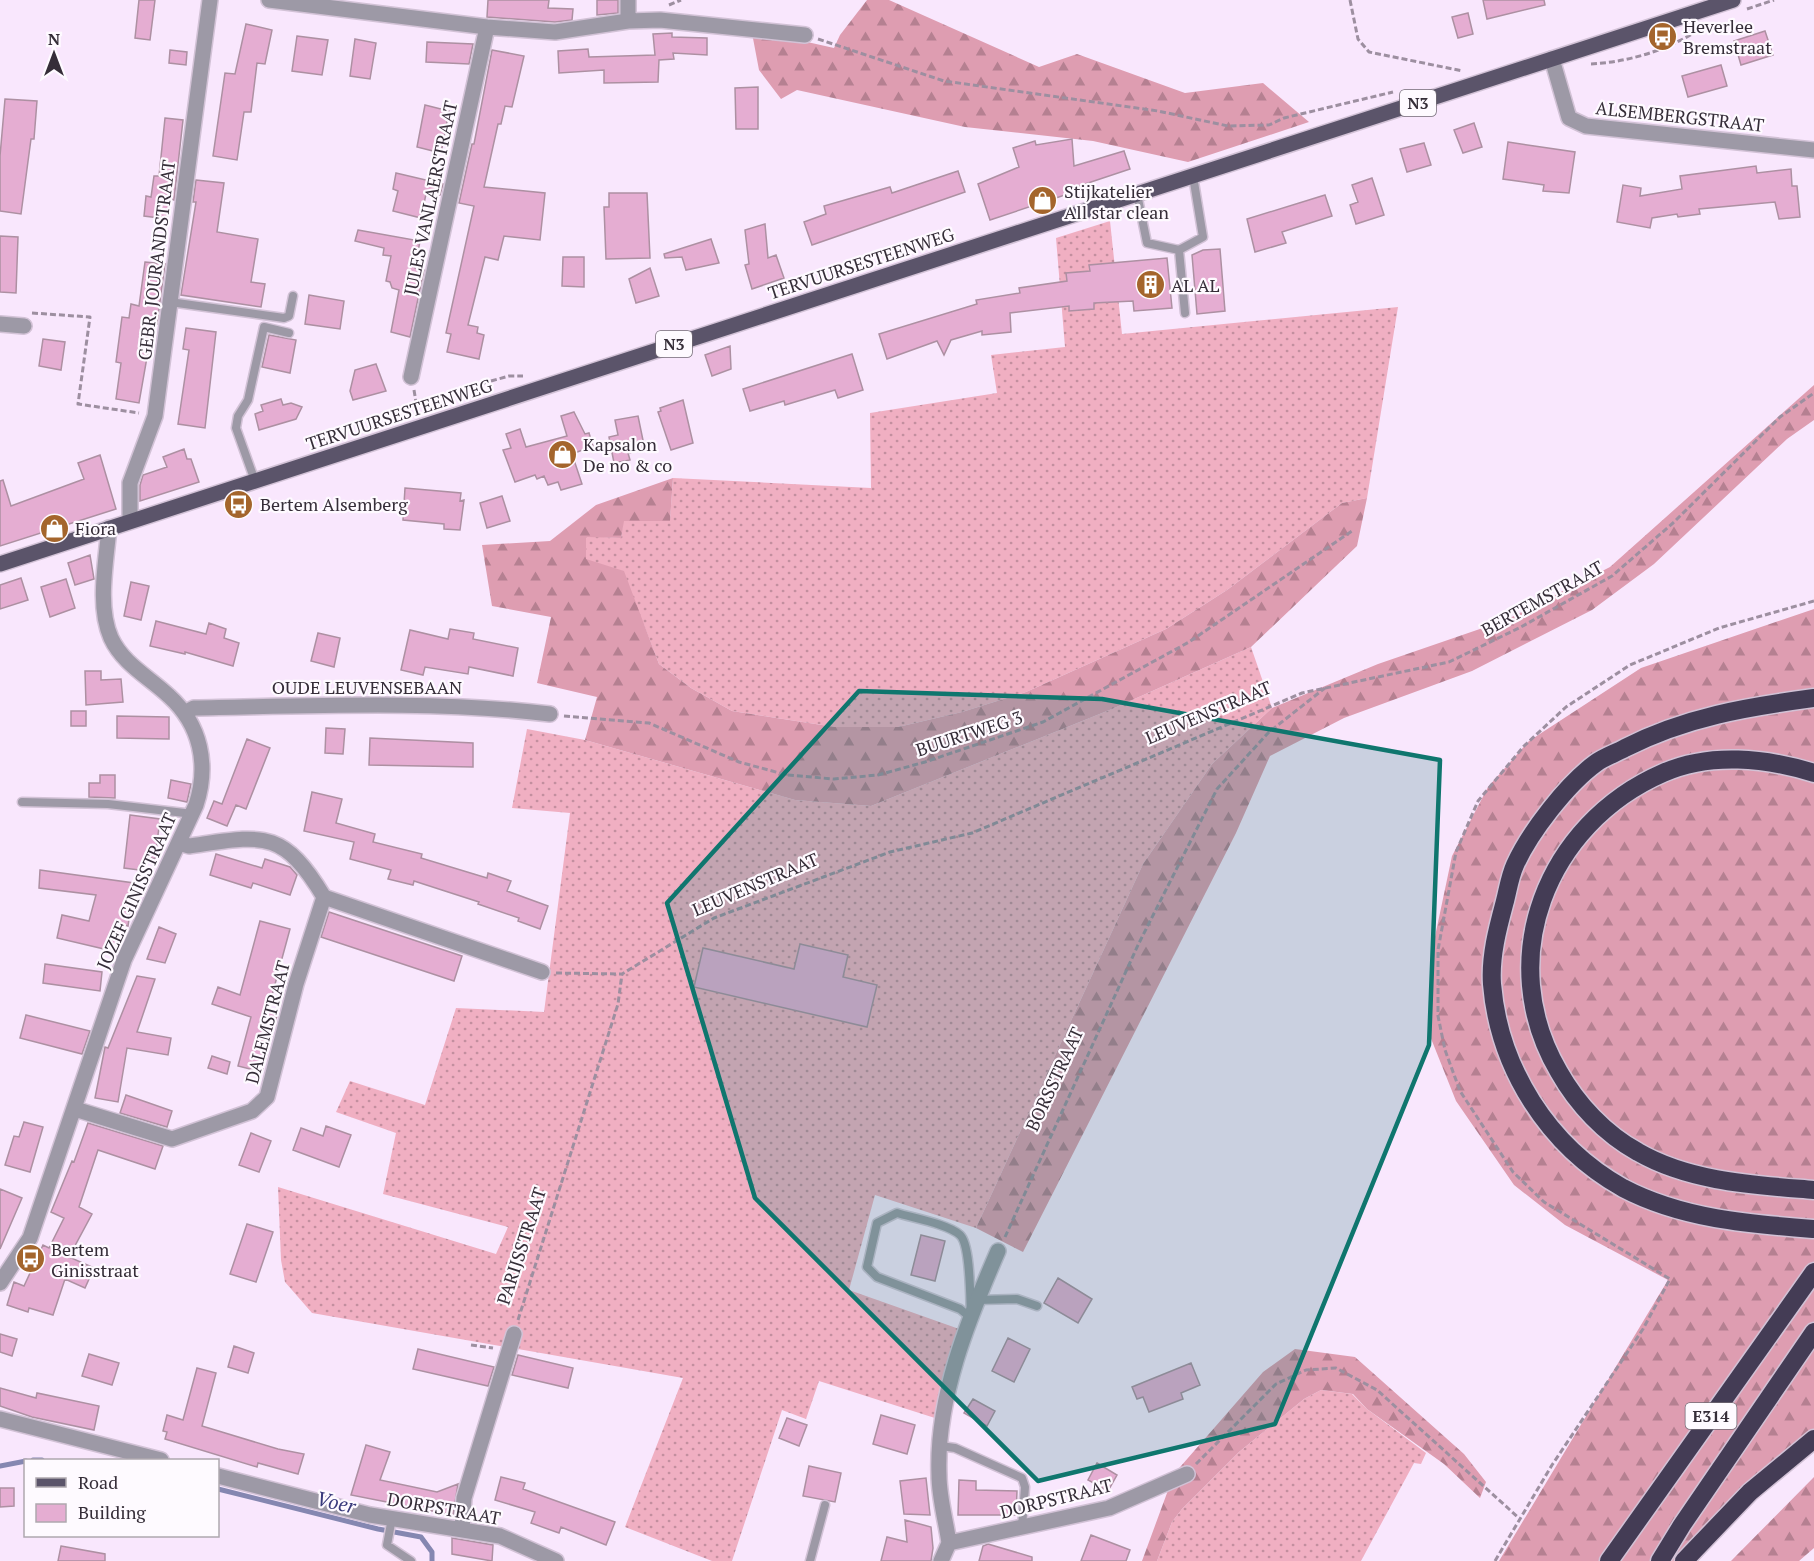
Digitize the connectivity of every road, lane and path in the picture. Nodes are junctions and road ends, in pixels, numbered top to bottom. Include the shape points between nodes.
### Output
1 (210, 0) edge
2 (269, 0) edge
3 (628, 0) edge
4 (1350, 0) edge
5 (1774, 0) edge
6 (1738, 5) edge
7 (628, 21) junction
8 (1704, 25) dead end
9 (487, 27) junction
10 (805, 35) joint
11 (1552, 59) junction
12 (1586, 64) dead end
13 (1470, 86) junction
14 (1397, 92) dead end
15 (1814, 150) edge
16 (1193, 176) junction
17 (1137, 194) junction
18 (1179, 250) junction
19 (293, 296) dead end
20 (170, 302) junction
21 (1185, 312) dead end
22 (0, 324) edge
23 (24, 326) joint
24 (290, 333) dead end
25 (527, 375) dead end
26 (411, 377) dead end
27 (1814, 393) edge
28 (416, 402) dead end
29 (155, 416) junction
30 (255, 481) junction
31 (130, 521) junction
32 (109, 528) junction
33 (1353, 531) dead end
34 (0, 564) edge
35 (1327, 687) junction
36 (1814, 698) edge
37 (184, 713) junction
38 (550, 714) joint
39 (1814, 773) edge
40 (22, 802) dead end
41 (193, 813) junction
42 (179, 843) junction
43 (324, 897) junction
44 (542, 972) joint
45 (622, 974) junction
46 (75, 1109) junction
47 (1814, 1190) edge
48 (1814, 1229) edge
49 (998, 1251) joint
50 (1814, 1272) edge
51 (1670, 1279) dead end
52 (0, 1284) edge
53 (976, 1300) junction
54 (1037, 1306) dead end
55 (971, 1318) junction
56 (1814, 1332) edge
57 (514, 1334) joint
58 (471, 1345) dead end
59 (509, 1350) junction
60 (0, 1419) edge
61 (1814, 1439) edge
62 (941, 1446) junction
63 (152, 1459) edge
64 (1187, 1474) joint
65 (219, 1476) edge
66 (825, 1505) dead end
67 (1520, 1519) junction
68 (391, 1522) junction
69 (1022, 1527) junction
70 (462, 1530) junction
71 (949, 1543) junction
72 (411, 1561) edge
73 (556, 1561) edge
74 (810, 1561) edge
75 (941, 1561) edge
76 (1495, 1561) edge
77 (1609, 1561) edge
78 (1660, 1561) edge
79 (1684, 1561) edge

1 - 20 street, GEBR. JOURANDSTRAAT
2 - 9 street
3 - 7 street
4 - 13 path via 1358,39 1369,52 1462,69
5 - 6 path
6 - 11 main road, TERVUURSESTEENWEG / N3
7 - 9 street via 555,32
7 - 10 street via 660,20
8 - 12 path via 1681,41 1628,59
9 - 26 street, JULES VANLAERSTRAAT
10 - 14 path via 944,81 1158,111 1228,126 1269,125 1284,118
11 - 13 main road, TERVUURSESTEENWEG / N3
11 - 15 street, ALSEMBERGSTRAAT via 1569,118 1586,126
13 - 16 main road, TERVUURSESTEENWEG / N3
16 - 17 main road, TERVUURSESTEENWEG / N3
16 - 18 lane via 1203,237
17 - 18 lane via 1148,243
17 - 30 main road, TERVUURSESTEENWEG / N3
18 - 21 lane
19 - 20 lane via 289,316 284,318
20 - 29 street, GEBR. JOURANDSTRAAT
22 - 23 street
23 - 29 path via 25,313 90,317 78,404
24 - 30 lane via 264,327 248,400 238,416 236,428
25 - 28 path via 509,376
27 - 35 path, BERTEMSTRAAT via 1780,417 1673,523 1612,576 1449,662
29 - 31 street, GEBR. JOURANDSTRAAT via 130,483
30 - 31 main road, TERVUURSESTEENWEG / N3
31 - 32 main road, TERVUURSESTEENWEG / N3
32 - 34 main road, TERVUURSESTEENWEG / N3
32 - 37 street, JOZEF GINISSTRAAT via 104,597 110,636 128,663
33 - 38 path, BUURTWEG 3 via 1189,642 1043,722 878,775 787,775 739,762 650,723
35 - 45 path, LEUVENSTRAAT via 1271,705 972,832 890,852 714,918
35 - 49 path, BORSSTRAAT via 1269,732 1217,789 1138,945
36 - 48 highway via 1708,715 1652,734 1596,763 1548,810 1515,865 1496,935 1492,981 1499,1030 1520,1082 1546,1124 1584,1160 1623,1188 1680,1211 1746,1223
37 - 38 street, OUDE LEUVENSEBAAN via 194,708 346,705 489,707
37 - 41 street, JOZEF GINISSTRAAT via 195,732 204,768
39 - 47 highway via 1784,764 1742,759 1704,763 1664,773 1617,798 1577,836 1562,858 1538,911 1531,948 1535,1018 1549,1056 1571,1093 1599,1124 1637,1152 1678,1170
40 - 41 lane via 108,804
41 - 42 street, JOZEF GINISSTRAAT
42 - 43 street via 189,846 261,838 280,845 314,879
42 - 46 street, JOZEF GINISSTRAAT via 124,960
43 - 44 street
43 - 46 street, DALEMSTRAAT via 267,1096 261,1105 172,1139
44 - 45 path
45 - 57 path, PARIJSSTRAAT via 618,1005
46 - 52 street, JOZEF GINISSTRAAT via 30,1238
49 - 53 street
50 - 77 highway, E314
51 - 67 path
53 - 54 lane via 1017,1299
53 - 55 street
55 - 55 lane via 962,1236 897,1213 877,1223 867,1266 877,1277 960,1309
55 - 62 street via 945,1404
56 - 78 highway, E314
57 - 59 street, PARIJSSTRAAT
58 - 59 path
59 - 70 street, PARIJSSTRAAT via 464,1498
60 - 63 street
61 - 79 highway via 1750,1492
62 - 69 lane via 955,1448 1022,1478
62 - 71 street via 939,1475
64 - 67 path via 1276,1384 1306,1370 1336,1368 1377,1390
64 - 69 street, DORPSTRAAT via 1109,1508
65 - 68 street, DORPSTRAAT
66 - 74 lane
67 - 76 path
68 - 70 street, DORPSTRAAT
68 - 72 lane via 387,1545
69 - 71 street, DORPSTRAAT
70 - 73 street, DORPSTRAAT via 500,1536
71 - 75 street

